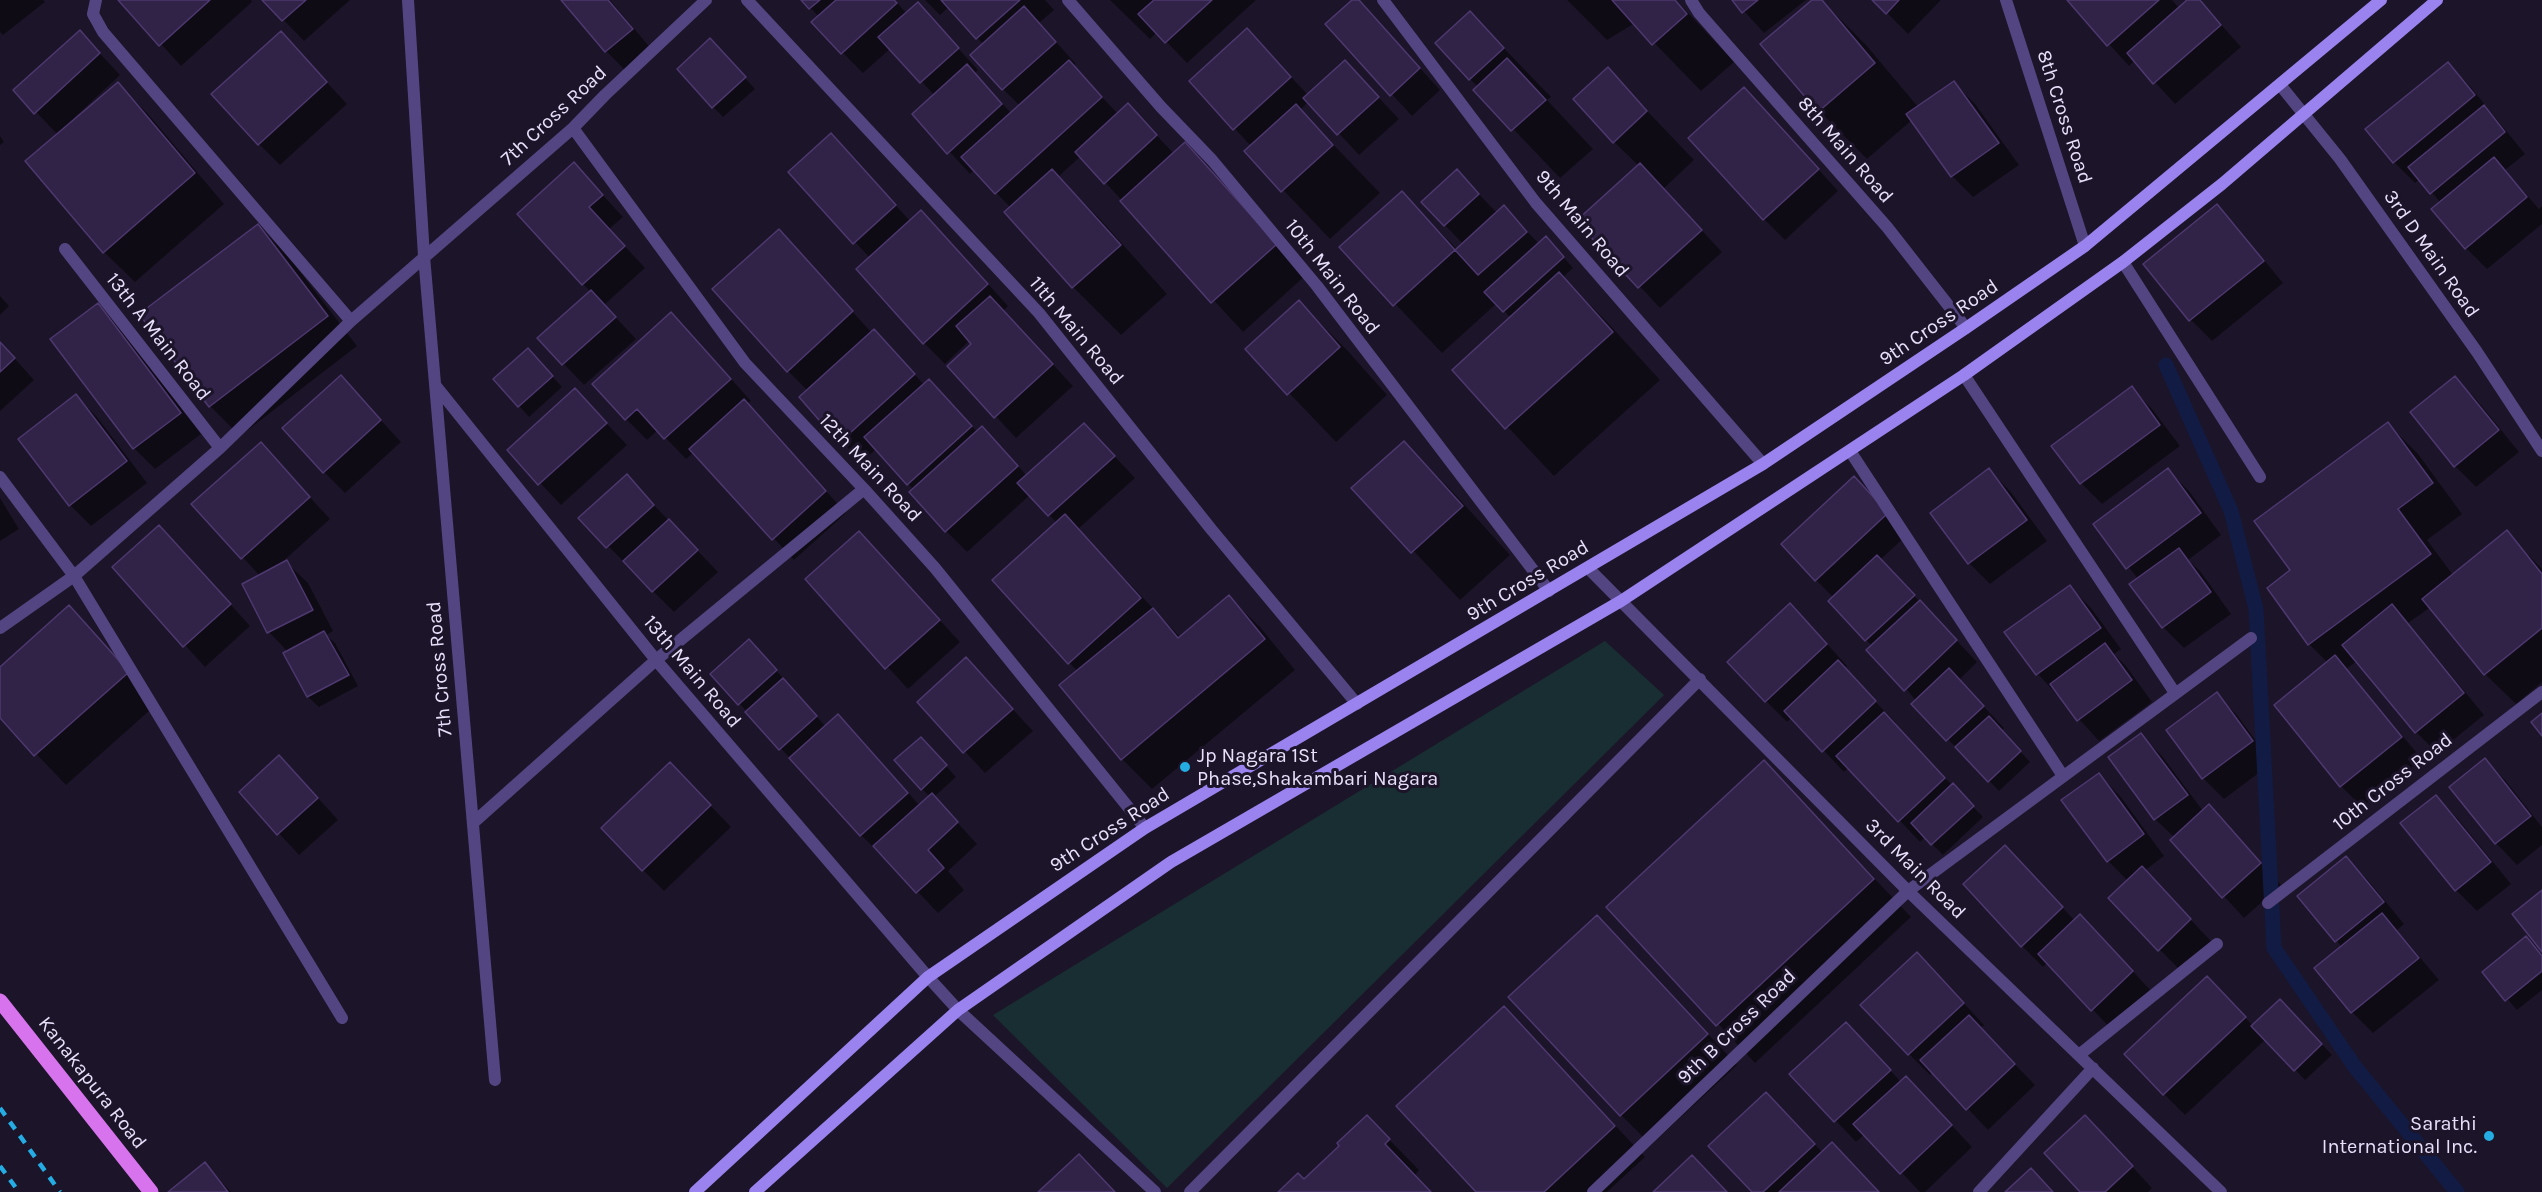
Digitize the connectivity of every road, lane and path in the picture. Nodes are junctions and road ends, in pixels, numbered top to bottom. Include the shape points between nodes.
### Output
1 (96, 0) edge
2 (408, 0) edge
3 (706, 0) edge
4 (747, 0) edge
5 (1068, 0) edge
6 (1383, 0) edge
7 (1691, 0) edge
8 (2006, 0) edge
9 (2381, 0) edge
10 (2437, 0) edge
11 (2281, 86) junction
12 (2304, 114) junction
13 (573, 128) junction
14 (2085, 246) junction
15 (64, 249) dead end
16 (424, 256) junction
17 (2123, 262) junction
18 (351, 321) junction
19 (1966, 328) junction
20 (1964, 375) junction
21 (435, 385) junction
22 (220, 448) junction
23 (2542, 451) edge
24 (1850, 452) junction
25 (1763, 464) junction
26 (0, 477) edge
27 (2260, 477) dead end
28 (864, 489) junction
29 (1588, 568) junction
30 (74, 576) junction
31 (1549, 591) junction
32 (1621, 601) junction
33 (0, 628) edge
34 (2251, 638) dead end
35 (656, 660) junction
36 (1700, 679) junction
37 (2542, 692) edge
38 (2175, 693) junction
39 (1357, 704) junction
40 (2063, 776) junction
41 (473, 823) junction
42 (1145, 828) junction
43 (1908, 891) junction
44 (2268, 903) dead end
45 (2217, 944) dead end
46 (928, 977) junction
47 (0, 1001) edge
48 (958, 1010) junction
49 (342, 1018) dead end
50 (2079, 1055) junction
51 (2093, 1068) junction
52 (495, 1080) dead end
53 (151, 1192) edge
54 (695, 1192) edge
55 (755, 1192) edge
56 (1155, 1192) edge
57 (1190, 1192) edge
58 (1593, 1192) edge
59 (1978, 1192) edge
60 (2221, 1192) edge

1 - 18 street via 93,14 103,32
2 - 16 street, 7th Cross Road
3 - 13 street, 7th Cross Road
4 - 39 street, 11th Main Road via 1039,314
5 - 31 street, 10th Main Road via 1212,160 1317,286
6 - 25 street, 9th Main Road via 1536,203
7 - 19 street, 8th Main Road via 1887,227
8 - 14 street, 8th Cross Road
9 - 11 main road, 9th Cross Road
10 - 12 main road
11 - 12 street, 3rd D Main Road
11 - 14 main road, 9th Cross Road
12 - 17 main road
12 - 23 street, 3rd D Main Road via 2470,342
13 - 16 street, 7th Cross Road
13 - 28 street, 12th Main Road via 745,363
14 - 19 main road, 9th Cross Road
15 - 22 street, 13th A Main Road
16 - 18 street
16 - 21 street, 7th Cross Road
17 - 20 main road
17 - 27 street
18 - 22 street
19 - 25 main road, 9th Cross Road
20 - 24 main road
20 - 38 street
21 - 35 street, 13th Main Road
21 - 41 street, 7th Cross Road
22 - 30 street
24 - 32 main road
24 - 40 street
25 - 29 main road, 9th Cross Road
26 - 30 street
28 - 35 street
28 - 42 street, 12th Main Road via 976,616
29 - 31 main road, 9th Cross Road
29 - 32 street, 3rd Main Road
30 - 33 street
30 - 49 street
31 - 39 main road, 9th Cross Road
32 - 36 street, 3rd Main Road
32 - 48 main road via 1172,862
34 - 38 street, 9th B Cross Road
35 - 41 street
35 - 46 street, 13th Main Road
36 - 43 street, 3rd Main Road
36 - 57 street
37 - 44 street, 10th Cross Road
38 - 40 street, 9th B Cross Road
39 - 42 main road, 9th Cross Road
40 - 43 street, 9th B Cross Road
41 - 52 street, 7th Cross Road
42 - 46 main road, 9th Cross Road
43 - 50 street, 3rd Main Road
43 - 58 street, 9th B Cross Road
45 - 50 street
46 - 48 street, 13th Main Road
46 - 54 main road, 9th Cross Road
47 - 53 main road, Kanakapura Road
48 - 55 main road
48 - 56 street, 13th Main Road
50 - 51 street, 3rd Main Road
51 - 59 street
51 - 60 street, 3rd Main Road

